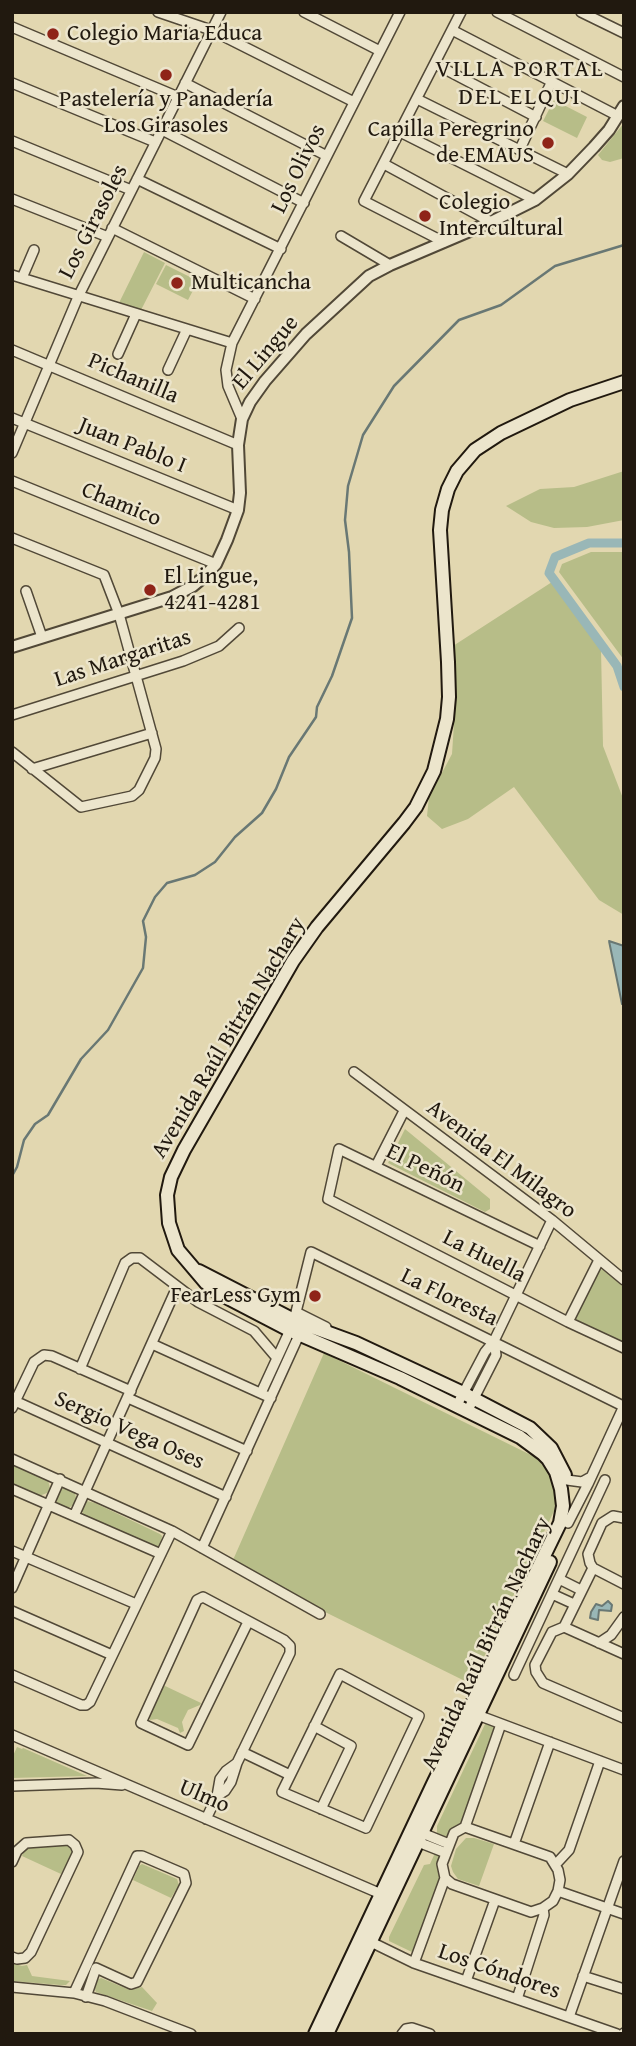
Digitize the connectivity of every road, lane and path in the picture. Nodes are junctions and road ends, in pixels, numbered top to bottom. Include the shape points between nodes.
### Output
1 (158, 12) edge
2 (221, 12) edge
3 (304, 12) edge
4 (400, 12) edge
5 (461, 12) edge
6 (497, 12) edge
7 (581, 12) edge
8 (12, 27) edge
9 (211, 30) junction
10 (452, 30) junction
11 (624, 33) edge
12 (380, 51) junction
13 (435, 64) junction
14 (624, 77) edge
15 (552, 82) junction
16 (12, 83) edge
17 (185, 83) junction
18 (178, 97) junction
19 (417, 99) junction
20 (354, 102) junction
21 (621, 111) edge
22 (536, 117) junction
23 (162, 130) junction
24 (400, 132) junction
25 (12, 141) edge
26 (155, 142) junction
27 (520, 149) junction
28 (327, 156) junction
29 (384, 164) junction
30 (568, 174) junction
31 (137, 179) junction
32 (131, 190) junction
33 (12, 199) edge
34 (535, 200) junction
35 (304, 203) junction
36 (491, 222) junction
37 (110, 232) junction
38 (341, 236) dead end
39 (444, 242) junction
40 (281, 249) junction
41 (34, 250) dead end
42 (390, 265) junction
43 (17, 277) edge
44 (78, 296) junction
45 (255, 299) junction
46 (136, 314) junction
47 (187, 328) junction
48 (232, 343) junction
49 (12, 350) edge
50 (118, 354) dead end
51 (50, 365) junction
52 (168, 370) dead end
53 (624, 382) edge
54 (12, 418) edge
55 (242, 419) junction
56 (25, 423) junction
57 (238, 444) junction
58 (12, 453) edge
59 (12, 481) edge
60 (238, 510) junction
61 (12, 538) edge
62 (216, 564) junction
63 (26, 591) dead end
64 (119, 614) junction
65 (239, 628) dead end
66 (42, 637) junction
67 (12, 647) edge
68 (136, 676) junction
69 (12, 715) edge
70 (152, 733) junction
71 (12, 752) edge
72 (32, 769) junction
73 (354, 1072) dead end
74 (404, 1111) junction
75 (376, 1167) junction
76 (328, 1199) joint
77 (551, 1220) junction
78 (540, 1246) junction
79 (599, 1261) junction
80 (624, 1280) edge
81 (177, 1287) junction
82 (516, 1296) junction
83 (568, 1322) junction
84 (295, 1324) junction
85 (494, 1341) junction
86 (152, 1345) junction
87 (624, 1348) edge
88 (277, 1358) junction
89 (80, 1368) junction
90 (261, 1393) junction
91 (130, 1394) junction
92 (271, 1398) junction
93 (466, 1402) junction
94 (14, 1405) edge
95 (624, 1406) edge
96 (108, 1443) junction
97 (247, 1451) junction
98 (12, 1459) edge
99 (591, 1477) junction
100 (60, 1479) junction
101 (567, 1480) junction
102 (605, 1480) dead end
103 (12, 1489) edge
104 (86, 1492) junction
105 (226, 1497) junction
106 (48, 1505) junction
107 (74, 1516) junction
108 (624, 1518) edge
109 (568, 1523) junction
110 (172, 1531) junction
111 (202, 1548) junction
112 (12, 1551) edge
113 (161, 1554) junction
114 (26, 1557) junction
115 (593, 1568) junction
116 (559, 1579) junction
117 (624, 1584) edge
118 (12, 1588) edge
119 (582, 1590) junction
120 (552, 1594) junction
121 (136, 1604) junction
122 (574, 1604) junction
123 (12, 1611) edge
124 (320, 1614) dead end
125 (624, 1617) edge
126 (248, 1622) junction
127 (564, 1627) junction
128 (599, 1643) junction
129 (503, 1650) junction
130 (624, 1654) edge
131 (112, 1655) junction
132 (523, 1655) junction
133 (501, 1666) junction
134 (12, 1675) edge
135 (514, 1675) dead end
136 (473, 1713) junction
137 (624, 1718) edge
138 (501, 1724) junction
139 (314, 1726) junction
140 (12, 1735) edge
141 (550, 1742) junction
142 (242, 1752) junction
143 (600, 1761) junction
144 (624, 1770) edge
145 (290, 1775) junction
146 (12, 1786) edge
147 (131, 1786) junction
148 (321, 1809) junction
149 (206, 1819) junction
150 (465, 1827) junction
151 (416, 1838) junction
152 (514, 1844) junction
153 (447, 1849) junction
154 (624, 1861) edge
155 (12, 1862) edge
156 (556, 1864) junction
157 (445, 1878) junction
158 (558, 1891) junction
159 (381, 1894) junction
160 (495, 1900) junction
161 (607, 1908) junction
162 (543, 1909) junction
163 (624, 1914) edge
164 (371, 1942) junction
165 (12, 1957) edge
166 (414, 1963) junction
167 (86, 1964) junction
168 (96, 1968) junction
169 (583, 1976) junction
170 (466, 1981) junction
171 (12, 1987) edge
172 (624, 1989) edge
173 (74, 1993) junction
174 (86, 1997) junction
175 (517, 1999) junction
176 (569, 2017) junction
177 (191, 2034) edge
178 (315, 2034) edge
179 (327, 2034) edge
180 (402, 2034) edge
181 (430, 2034) edge
182 (617, 2034) edge

1 - 9 street
2 - 9 street, Los Girasoles
3 - 12 street
4 - 12 street, Los Olivos
5 - 10 street
6 - 14 street
7 - 11 street
8 - 18 street
9 - 17 street, Los Girasoles
9 - 20 street
10 - 13 street
10 - 15 street
12 - 20 street, Los Olivos
13 - 19 street
13 - 22 street
15 - 21 street
15 - 22 street
16 - 26 street
17 - 18 street, Los Girasoles
17 - 28 street
18 - 23 street, Los Girasoles
19 - 24 street
19 - 27 street
20 - 28 street, Los Olivos
21 - 30 street, El Lingue
22 - 27 street
23 - 26 street, Los Girasoles
23 - 35 street
24 - 29 street
24 - 34 street
25 - 32 street
26 - 31 street, Los Girasoles
27 - 30 street
28 - 35 street, Los Olivos
29 - 36 street
29 - 39 street via 365,201
30 - 34 street, El Lingue
31 - 32 street, Los Girasoles
31 - 40 street
32 - 37 street, Los Girasoles
33 - 37 street
34 - 36 street, El Lingue
35 - 40 street, Los Olivos
36 - 39 street, El Lingue
37 - 44 street, Los Girasoles
37 - 45 street
38 - 42 street
39 - 42 street, El Lingue
40 - 45 street, Los Olivos
41 - 43 street
42 - 55 street, El Lingue via 369,276 306,334 265,381
43 - 44 street
44 - 46 street
44 - 51 street, Los Girasoles
45 - 48 street, Los Olivos
46 - 47 street
46 - 50 street
47 - 48 street
47 - 52 street
48 - 55 street, Los Olivos via 228,386
49 - 51 street, Pichanilla
51 - 56 street, Los Girasoles
51 - 57 street, Pichanilla
53 - 84 main road, Avenida Raúl Bitrán Nachary via 570,400 501,433 475,450 457,471 448,489 440,530 449,697 434,771 404,824 293,961 171,1177 167,1215 174,1242 190,1266
54 - 56 street, Juan Pablo I
55 - 57 street, El Lingue
56 - 58 street, Los Girasoles
56 - 60 street, Juan Pablo I
57 - 60 street, El Lingue
59 - 62 street, Chamico
60 - 62 street, El Lingue
61 - 64 street via 103,575
62 - 64 street, El Lingue via 193,586 172,597
63 - 66 street
64 - 66 street, El Lingue
64 - 68 street
65 - 68 street, Las Margaritas via 219,646
66 - 67 street, El Lingue
68 - 69 street, Las Margaritas
68 - 70 street
70 - 72 street
70 - 72 street via 155,758 132,796 81,807
71 - 72 street
73 - 74 street, Avenida El Milagro
74 - 75 street
74 - 77 street, Avenida El Milagro
75 - 76 street, El Peñón via 339,1149
75 - 78 street, El Peñón
76 - 82 street, La Huella
77 - 78 street
77 - 79 street, Avenida El Milagro
78 - 82 street
79 - 80 street, Avenida El Milagro
79 - 83 street
81 - 86 street
81 - 88 street via 254,1331
81 - 89 street via 140,1258 125,1263
82 - 83 street, La Huella
82 - 85 street
83 - 87 street, La Huella
84 - 85 street, La Floresta via 311,1252
84 - 88 street
84 - 92 street
84 - 93 main road, Avenida Raúl Bitrán Nachary via 357,1359
84 - 93 main road, Avenida Raúl Bitrán Nachary via 356,1343
85 - 93 street via 496,1355
85 - 95 street, La Floresta
86 - 90 street
86 - 91 street
88 - 90 street
89 - 91 street
89 - 94 street via 52,1356 39,1357
90 - 92 street
91 - 96 street
91 - 97 street
92 - 97 street
93 - 101 main road, Avenida Raúl Bitrán Nachary via 515,1420 539,1435 556,1455
93 - 129 main road, Avenida Raúl Bitrán Nachary via 543,1454 556,1472 562,1497 560,1523
94 - 96 street, Sergio Vega Oses
95 - 99 street
96 - 104 street
96 - 105 street, Sergio Vega Oses
97 - 105 street
98 - 100 street
99 - 101 street via 582,1482
99 - 109 street
100 - 104 street
100 - 106 street
101 - 109 main road, Avenida Raúl Bitrán Nachary
102 - 116 street
103 - 106 street
104 - 107 street
104 - 110 street
105 - 111 street
106 - 107 street
106 - 114 street
107 - 113 street
108 - 115 street via 613,1516 602,1523 588,1554
109 - 129 main road, Avenida Raúl Bitrán Nachary
110 - 111 street
110 - 113 street
111 - 124 street
112 - 114 street
113 - 121 street
114 - 118 street
114 - 121 street
115 - 117 street
115 - 119 street
116 - 119 street
116 - 120 street
119 - 122 street
120 - 122 street
120 - 132 street
121 - 131 street
122 - 127 street
123 - 131 street
125 - 128 street
126 - 126 street via 203,1597 197,1600 141,1723 188,1745
126 - 142 street via 284,1640 290,1654
127 - 128 street
127 - 137 street via 552,1632 541,1654 535,1668 539,1678
128 - 130 street
129 - 132 street
129 - 133 main road, Avenida Raúl Bitrán Nachary
129 - 136 main road, Avenida Raúl Bitrán Nachary
131 - 134 street via 86,1705
132 - 133 street
132 - 135 street
133 - 136 main road, Avenida Raúl Bitrán Nachary
136 - 138 street
136 - 151 main road, Avenida Raúl Bitrán Nachary
138 - 141 street
138 - 150 street
139 - 145 street
139 - 148 street via 351,1746
139 - 148 street via 340,1674 419,1716 366,1828
140 - 147 street, Ulmo
141 - 143 street
141 - 152 street
142 - 145 street
142 - 149 street via 220,1779 218,1796
143 - 144 street
143 - 156 street via 569,1850
145 - 148 street via 282,1792
146 - 147 street
147 - 149 street, Ulmo
149 - 159 street, Ulmo
150 - 152 street
150 - 153 street via 454,1833
151 - 153 street
151 - 159 main road, Avenida Raúl Bitrán Nachary
151 - 164 main road, Avenida Raúl Bitrán Nachary
152 - 156 street via 550,1857
153 - 157 street via 442,1864
154 - 161 street
155 - 165 street via 26,1843 69,1840 78,1852 31,1952 25,1958
156 - 158 street
157 - 160 street
157 - 166 street
158 - 161 street
158 - 162 street
159 - 178 main road, Avenida Raúl Bitrán Nachary
160 - 162 street via 531,1912
160 - 170 street
161 - 163 street
161 - 169 street
162 - 175 street
164 - 166 street, Los Cóndores
164 - 179 main road, Avenida Raúl Bitrán Nachary
166 - 170 street, Los Cóndores
167 - 168 street
167 - 168 street via 137,1856 184,1874 186,1883 137,1982 131,1984
167 - 173 street
168 - 174 street
169 - 172 street
169 - 176 street
170 - 175 street, Los Cóndores
171 - 173 street
173 - 174 street
174 - 177 street via 123,2006
175 - 176 street, Los Cóndores
176 - 182 street, Los Cóndores
180 - 181 street via 412,2028

